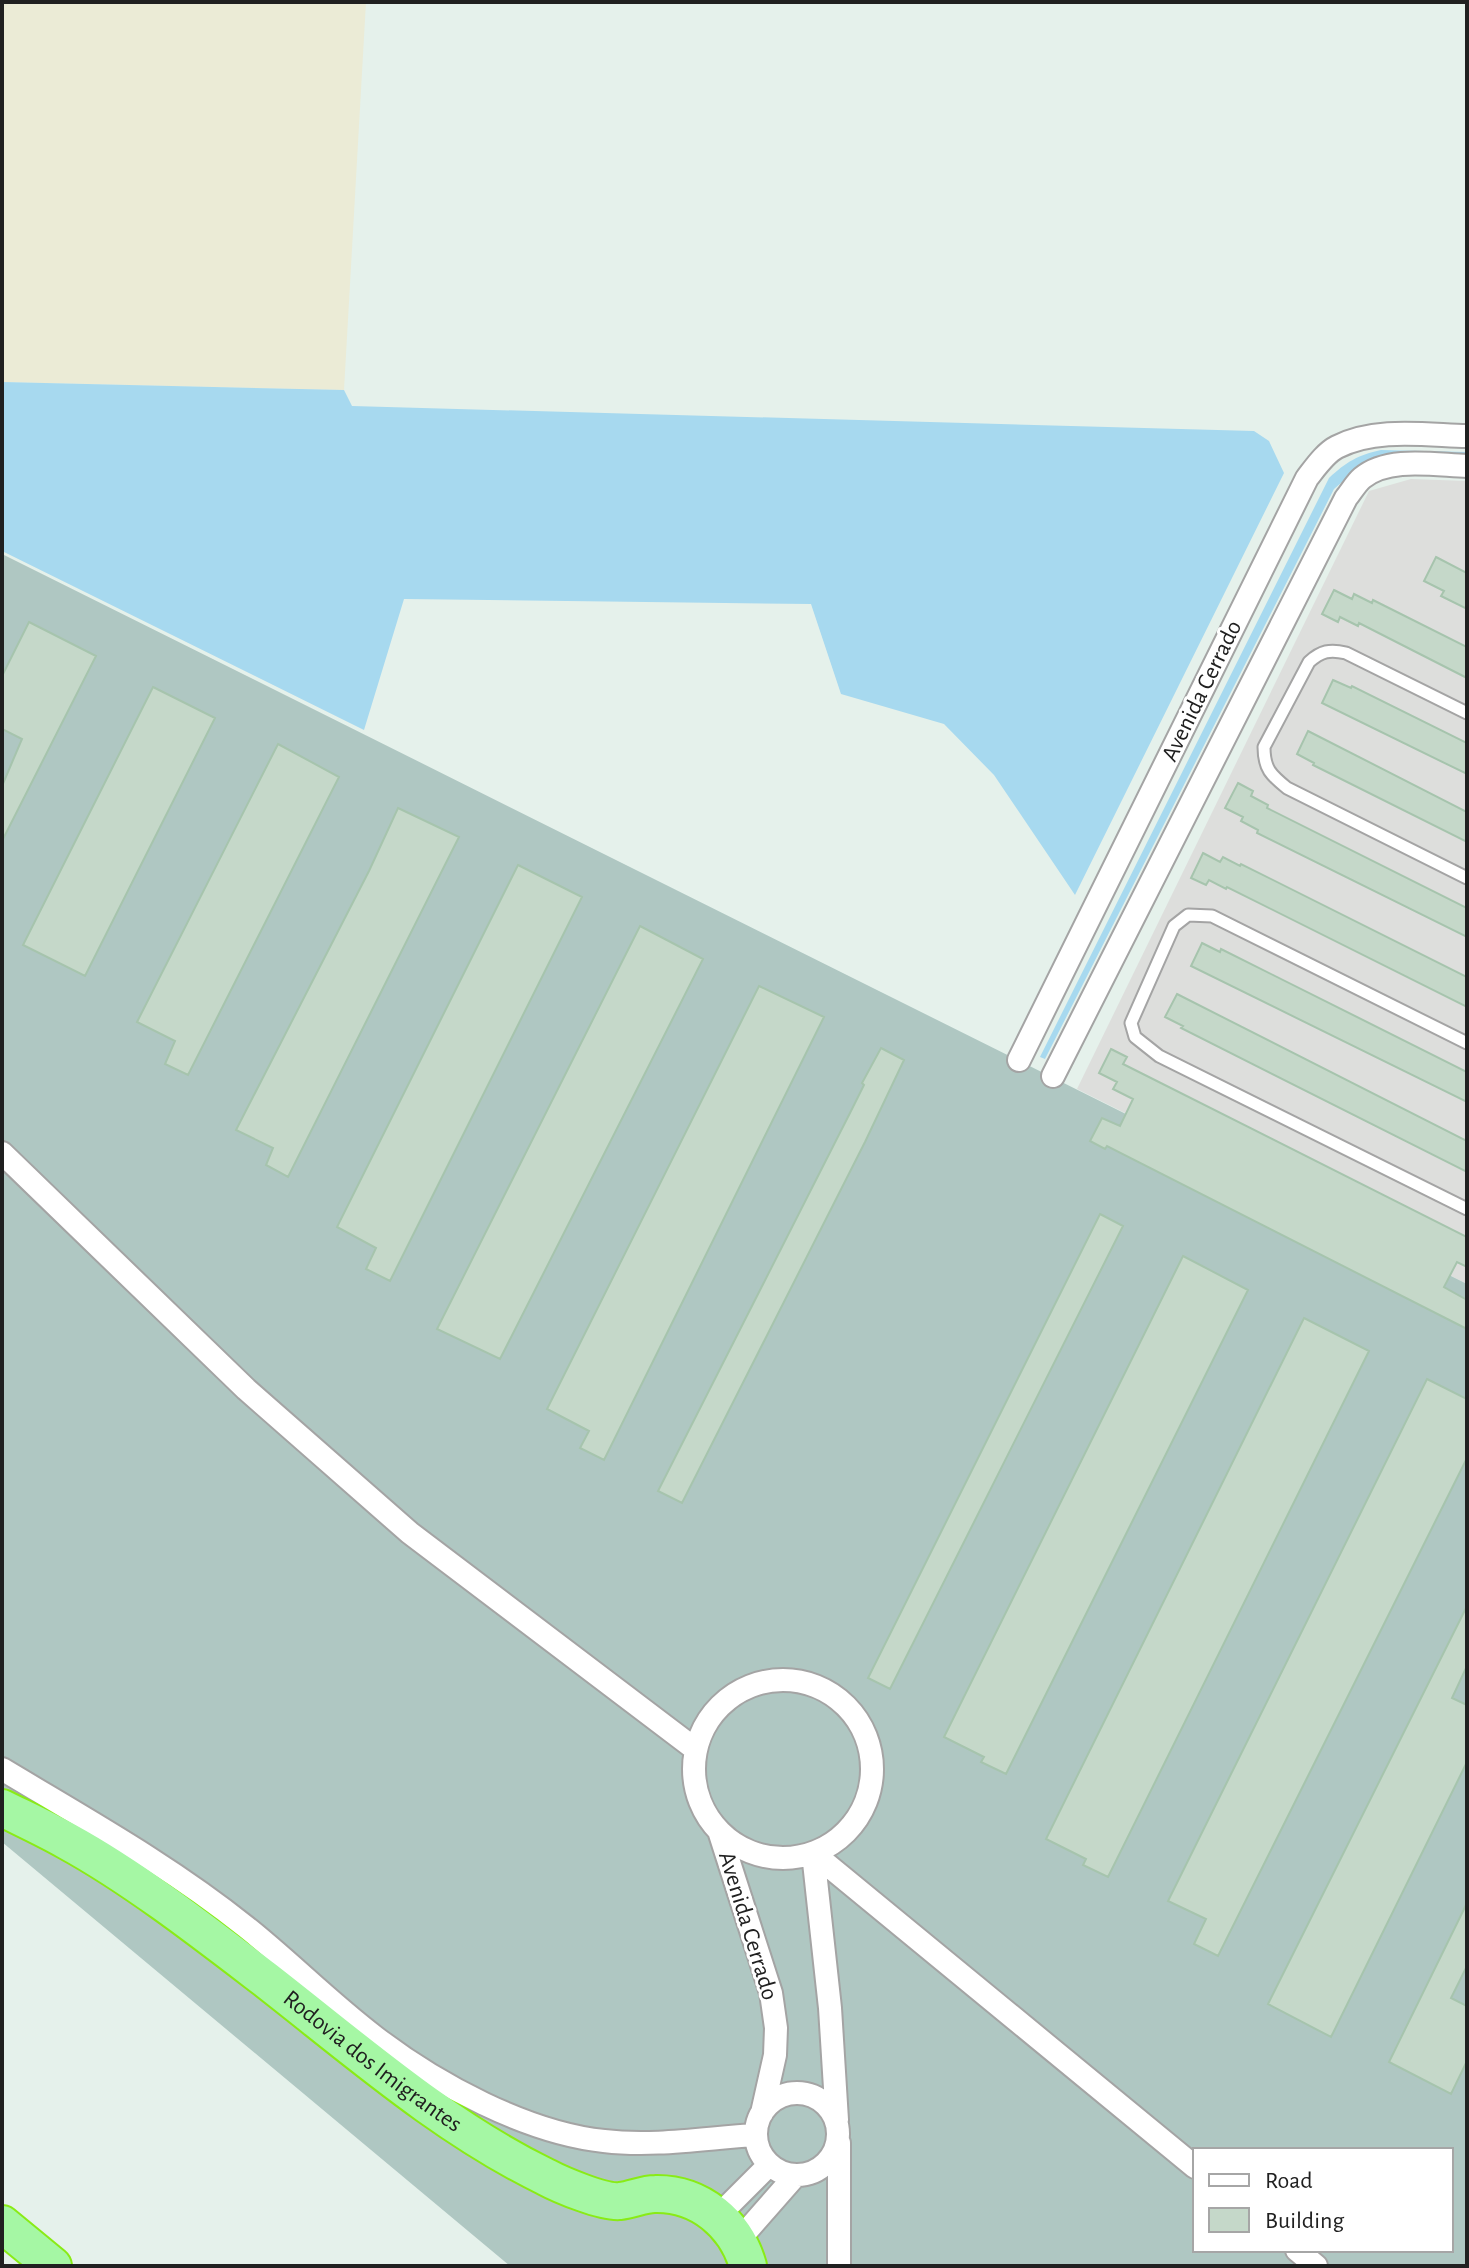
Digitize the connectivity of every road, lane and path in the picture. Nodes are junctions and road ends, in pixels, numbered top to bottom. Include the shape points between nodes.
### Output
1 (1467, 436) edge
2 (1467, 466) edge
3 (1467, 713) edge
4 (1467, 878) edge
5 (1467, 1043) edge
6 (1019, 1060) dead end
7 (1053, 1076) dead end
8 (2, 1153) edge
9 (1467, 1209) edge
10 (695, 1749) junction
11 (2, 1769) edge
12 (2, 1808) edge
13 (720, 1834) junction
14 (813, 1853) junction
15 (758, 2124) junction
16 (838, 2126) junction
17 (769, 2165) junction
18 (1193, 2165) edge
19 (802, 2176) junction
20 (839, 2212) junction
21 (2, 2224) edge
22 (735, 2241) edge
23 (1299, 2252) edge
24 (53, 2266) edge
25 (839, 2266) edge
26 (1316, 2266) edge

1 - 6 street, Avenida Cerrado via 1367,438 1336,447 1307,478
2 - 7 street, Avenida Cerrado via 1379,468 1346,498
3 - 4 lane via 1333,649 1309,662 1264,747 1264,762 1287,788
5 - 9 lane via 1212,916 1188,915 1174,926 1131,1023 1135,1037 1159,1056
8 - 10 street via 246,1389 410,1533
10 - 13 street, Avenida Cerrado via 693,1780 702,1809
10 - 14 street, Avenida Cerrado via 706,1721 727,1698 751,1684 807,1682 832,1694 853,1713 867,1738 871,1780 855,1823 833,1844
11 - 15 street via 161,1865 245,1926 374,2037 466,2093 535,2125 604,2141 663,2142
12 - 22 highway, Rodovia dos Imigrantes via 69,1842 143,1890 374,2067 496,2150 590,2194 618,2201 671,2194 702,2205
13 - 14 street, Avenida Cerrado via 745,1851 774,1859
13 - 15 street, Avenida Cerrado via 771,1993 776,2028
14 - 16 street
14 - 18 street
15 - 16 street via 770,2103 794,2093 820,2099
15 - 17 street via 761,2154
16 - 19 street via 831,2159
16 - 20 street
17 - 19 street
17 - 22 street
19 - 20 street via 826,2180
19 - 22 street
20 - 25 street
21 - 24 highway
23 - 26 street

